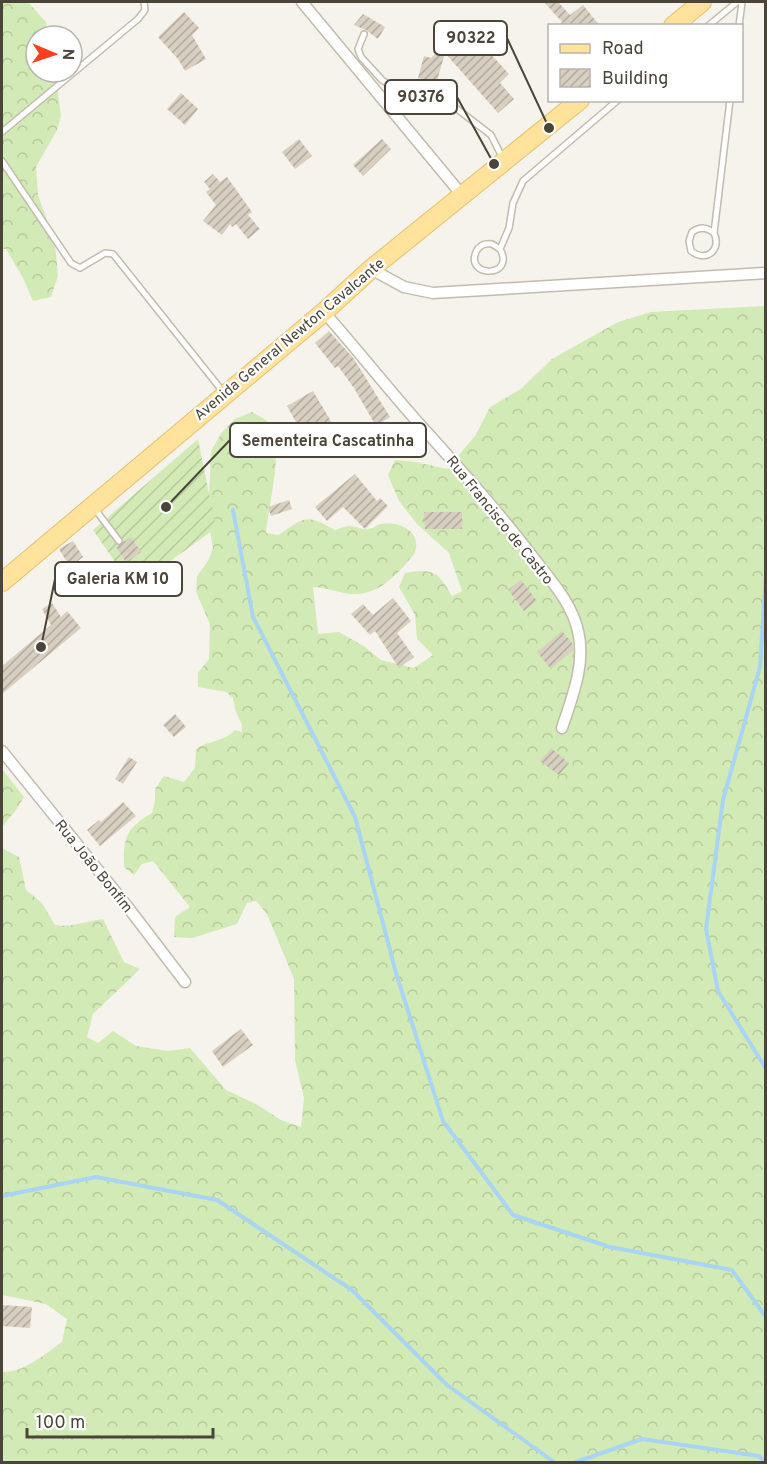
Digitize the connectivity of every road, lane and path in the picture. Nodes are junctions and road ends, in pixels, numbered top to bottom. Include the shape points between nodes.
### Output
1 (144, 2) edge
2 (302, 2) edge
3 (702, 2) edge
4 (739, 2) edge
5 (675, 24) edge
6 (711, 24) edge
7 (739, 24) edge
8 (364, 34) dead end
9 (578, 102) edge
10 (616, 102) edge
11 (730, 102) edge
12 (2, 132) edge
13 (2, 161) edge
14 (504, 161) junction
15 (462, 195) junction
16 (714, 233) junction
17 (500, 249) junction
18 (371, 269) junction
19 (765, 273) edge
20 (324, 312) junction
21 (225, 395) junction
22 (92, 506) junction
23 (119, 541) dead end
24 (2, 582) edge
25 (562, 728) dead end
26 (2, 751) edge
27 (185, 981) dead end

1 - 12 lane via 145,10 138,19
2 - 15 street
3 - 5 main road
4 - 6 lane
4 - 7 lane
8 - 14 lane via 358,49 361,57 382,80 393,87 418,87 439,95 491,135
9 - 14 main road, Avenida General Newton Cavalcante
10 - 17 lane via 523,181
11 - 16 lane
13 - 21 lane via 71,263 80,268 105,253 113,254
14 - 15 main road, Avenida General Newton Cavalcante
15 - 18 main road, Avenida General Newton Cavalcante
16 - 16 lane via 706,228 696,229 690,236 691,250 700,256 709,255 717,243
17 - 17 lane via 487,243 478,248 477,267 495,271 503,258
18 - 19 street via 404,287 433,293
18 - 20 main road, Avenida General Newton Cavalcante
20 - 21 main road, Avenida General Newton Cavalcante
20 - 25 street, Rua Francisco de Castro via 487,499 570,609 579,634 580,654 575,690
21 - 22 main road, Avenida General Newton Cavalcante
22 - 23 lane
22 - 24 main road, Avenida General Newton Cavalcante
26 - 27 street, Rua João Bonfim

